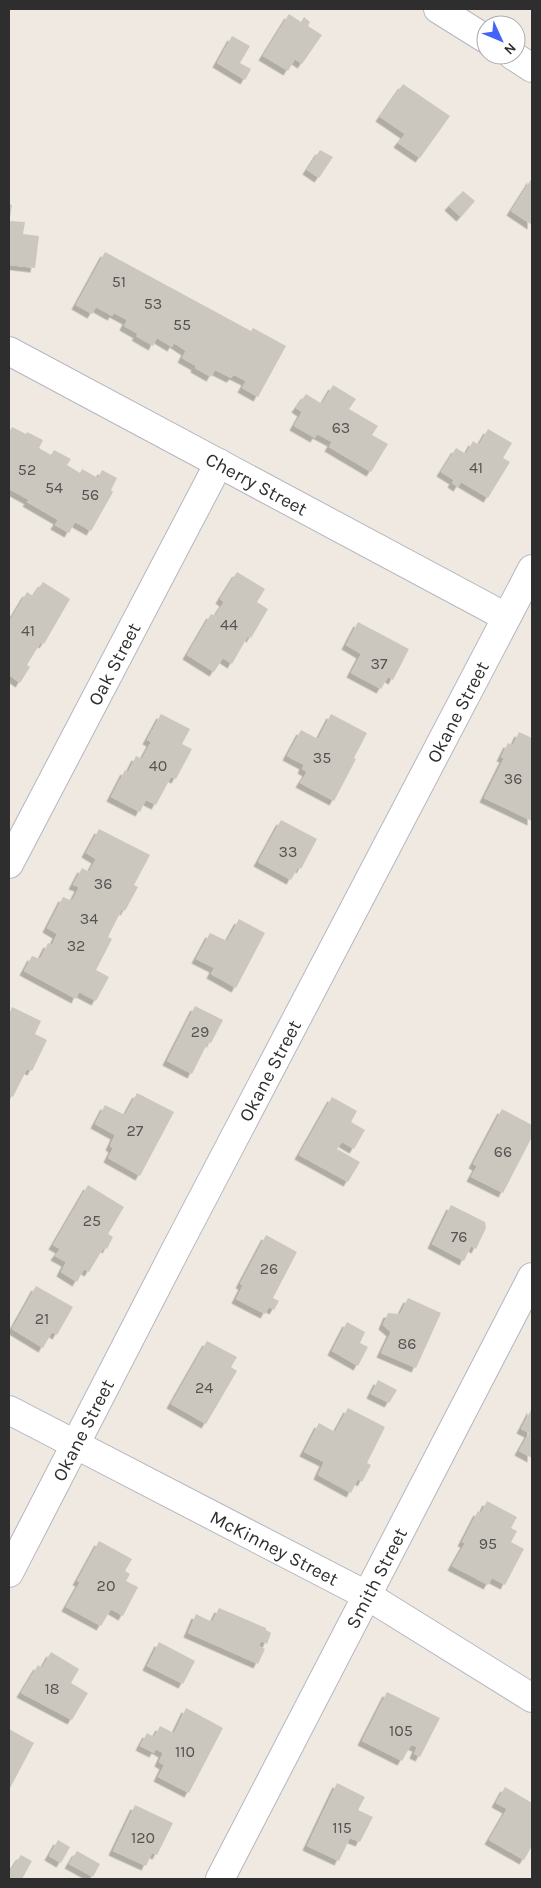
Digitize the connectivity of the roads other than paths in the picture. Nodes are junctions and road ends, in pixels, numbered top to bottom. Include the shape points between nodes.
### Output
1 (438, 9) edge
2 (476, 33) edge
3 (9, 351) edge
4 (219, 463) junction
5 (532, 569) edge
6 (506, 618) junction
7 (9, 864) edge
8 (532, 1277) edge
9 (9, 1410) edge
10 (75, 1444) junction
11 (9, 1573) edge
12 (368, 1596) junction
13 (532, 1698) edge
14 (220, 1879) edge

1 - 2 street
3 - 4 street, Cherry Street
4 - 6 street, Cherry Street
4 - 7 street, Oak Street
5 - 6 street, Okane Street
6 - 10 street, Okane Street
8 - 12 street, Smith Street
9 - 10 street, McKinney Street
10 - 11 street, Okane Street
10 - 12 street, McKinney Street
12 - 13 street, McKinney Street
12 - 14 street, Smith Street

